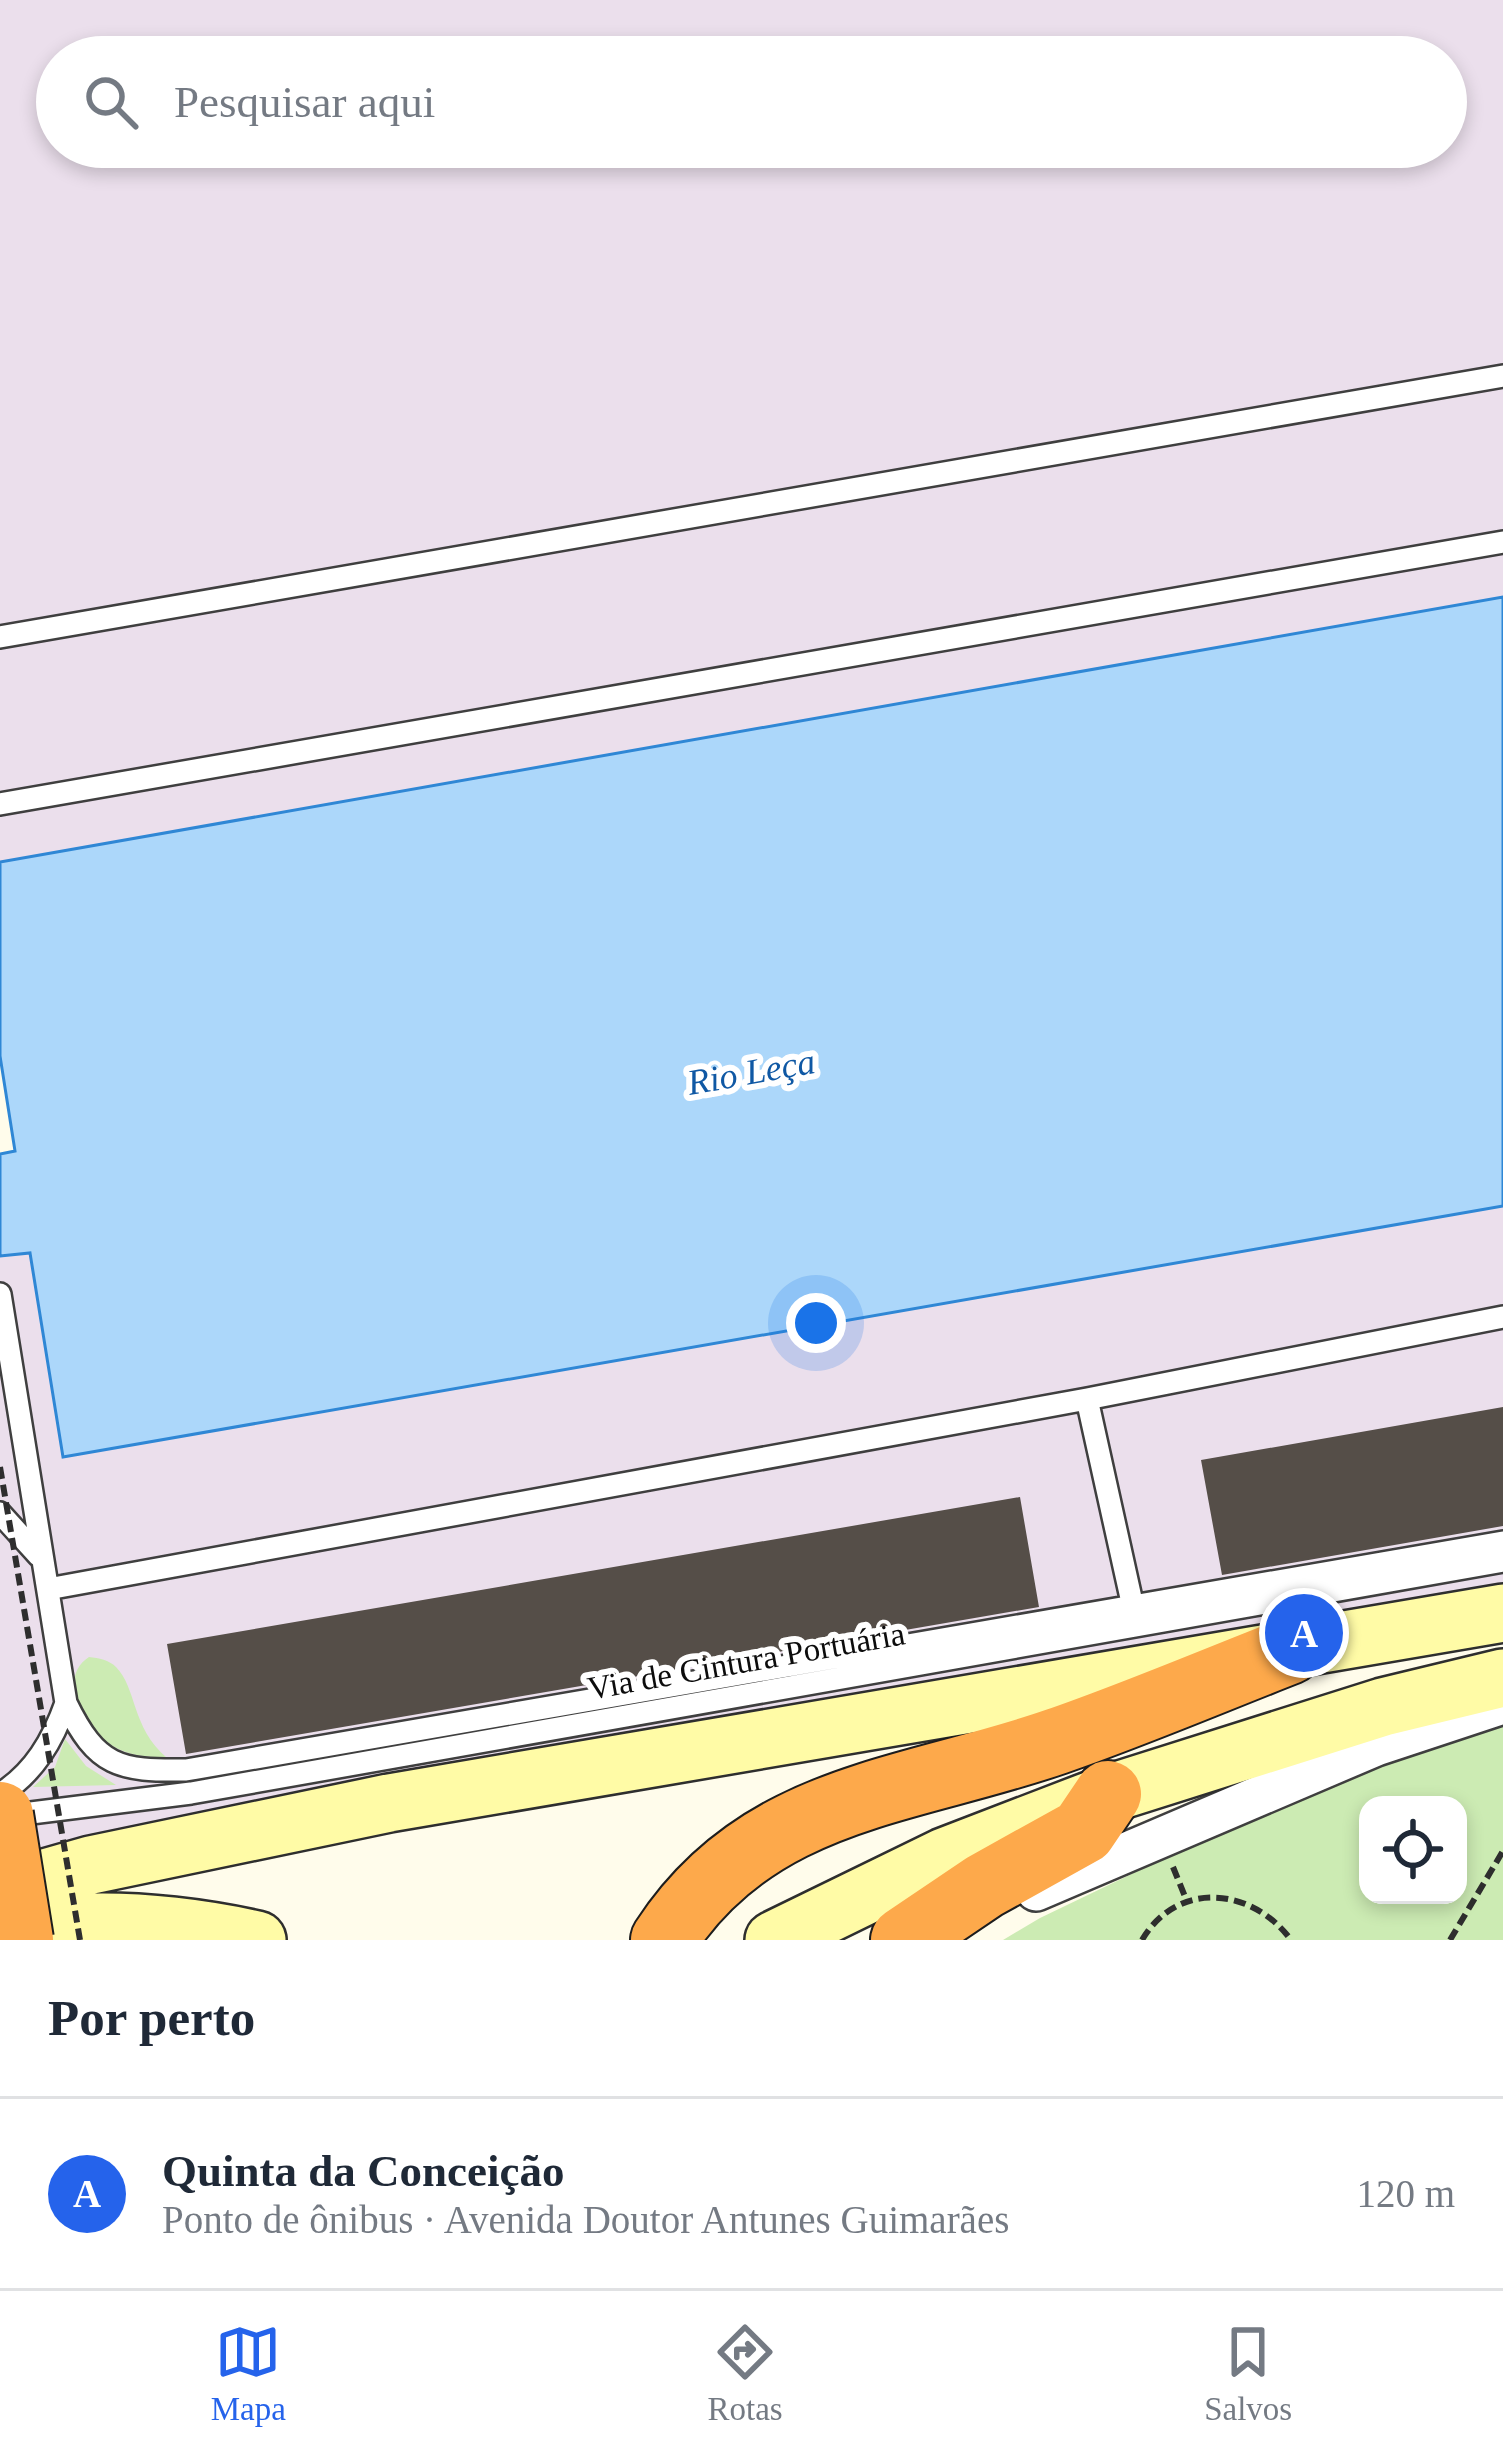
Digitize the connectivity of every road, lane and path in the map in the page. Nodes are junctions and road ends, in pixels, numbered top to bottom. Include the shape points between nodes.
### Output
1 (1503, 376) edge
2 (1503, 542) edge
3 (0, 637) edge
4 (0, 804) edge
5 (0, 1294) edge
6 (1503, 1317) edge
7 (1087, 1399) junction
8 (0, 1467) edge
9 (0, 1513) edge
10 (1503, 1542) edge
11 (1503, 1561) edge
12 (43, 1562) junction
13 (48, 1589) junction
14 (1133, 1606) junction
15 (1503, 1613) edge
16 (1289, 1651) junction
17 (1503, 1678) edge
18 (66, 1703) junction
19 (1503, 1704) edge
20 (0, 1794) edge
21 (1108, 1794) junction
22 (0, 1816) edge
23 (1503, 1851) edge
24 (16, 1920) edge
25 (675, 1925) edge
26 (80, 1940) edge
27 (257, 1940) edge
28 (775, 1940) edge
29 (904, 1940) edge
30 (961, 1940) edge
31 (1142, 1940) edge
32 (1291, 1940) edge
33 (1450, 1940) edge

1 - 3 lane
2 - 4 lane
5 - 12 lane, Via de Cintura Portuária
6 - 7 lane
7 - 13 lane
7 - 14 lane
8 - 26 path, bridge
9 - 12 lane
10 - 14 lane, Via de Cintura Portuária
11 - 22 lane, Via de Cintura Portuária via 191,1793
12 - 13 lane, Via de Cintura Portuária
13 - 18 lane, Via de Cintura Portuária
14 - 18 lane, Via de Cintura Portuária via 186,1770 131,1770 101,1754
15 - 16 main road
16 - 24 main road via 388,1803 91,1865
16 - 25 highway via 1054,1743 794,1825 726,1866
17 - 21 main road
18 - 20 lane via 56,1735
19 - 30 street via 1376,1747 1048,1883
21 - 28 main road via 944,1857
21 - 29 highway via 1083,1831
22 - 24 highway, bridge
23 - 33 path
24 - 27 main road
31 - 32 path via 1186,1899 1212,1898 1262,1910

